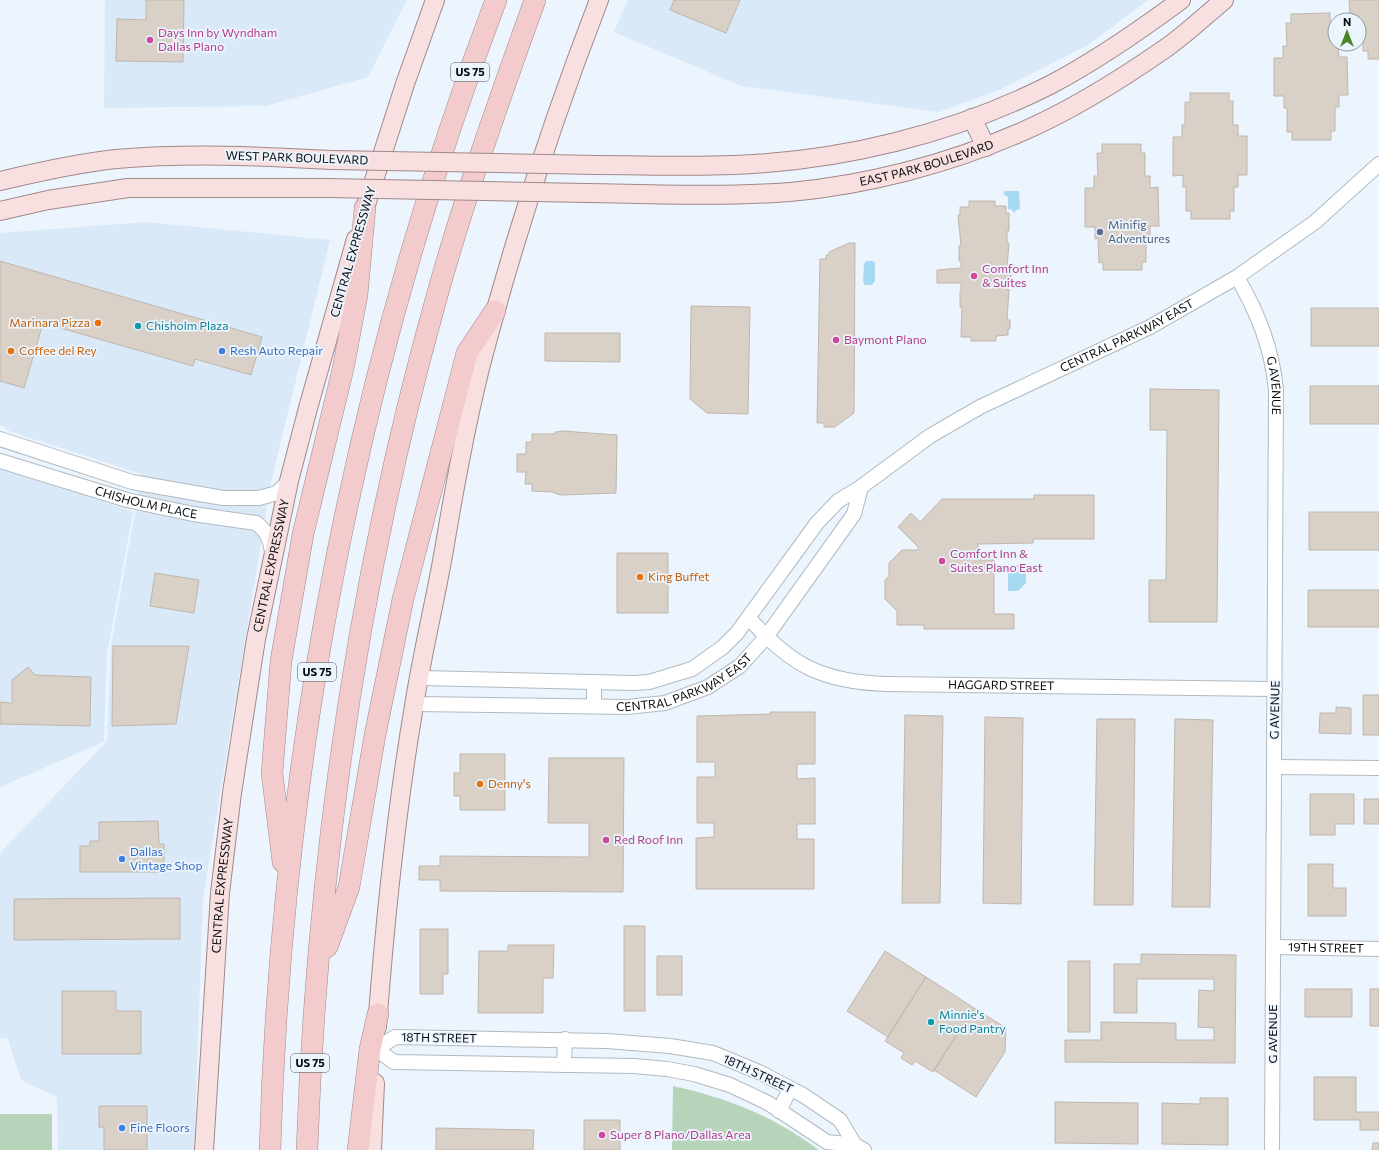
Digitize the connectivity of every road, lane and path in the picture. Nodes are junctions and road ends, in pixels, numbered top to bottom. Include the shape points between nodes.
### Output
1 (435, 0) edge
2 (496, 0) edge
3 (535, 0) edge
4 (599, 0) edge
5 (1181, 0) edge
6 (1224, 0) edge
7 (1149, 24) junction
8 (1167, 48) junction
9 (972, 118) junction
10 (986, 147) junction
11 (1379, 164) edge
12 (0, 182) edge
13 (365, 208) junction
14 (0, 211) edge
15 (1237, 277) junction
16 (495, 311) junction
17 (0, 439) edge
18 (0, 461) edge
19 (289, 481) junction
20 (132, 482) junction
21 (861, 487) junction
22 (127, 500) junction
23 (272, 556) junction
24 (749, 618) junction
25 (766, 637) junction
26 (419, 678) junction
27 (594, 682) junction
28 (649, 682) junction
29 (1275, 689) junction
30 (414, 704) junction
31 (653, 704) junction
32 (594, 706) junction
33 (1274, 767) junction
34 (1379, 768) edge
35 (287, 893) junction
36 (1274, 947) junction
37 (1379, 949) edge
38 (316, 976) junction
39 (378, 1014) junction
40 (565, 1039) junction
41 (376, 1049) junction
42 (564, 1065) junction
43 (790, 1089) junction
44 (779, 1111) junction
45 (859, 1148) edge
46 (204, 1150) edge
47 (270, 1150) edge
48 (307, 1150) edge
49 (358, 1150) edge
50 (372, 1150) edge
51 (1272, 1150) edge

1 - 13 main road, CENTRAL EXPRESSWAY via 404,84
2 - 35 highway, US 75 via 426,205 385,349 361,448 317,672
3 - 38 highway, US 75 via 486,136 434,303 397,454 368,592 351,694 332,818
4 - 16 main road via 550,132
5 - 7 main road
6 - 8 main road, EAST PARK BOULEVARD
7 - 8 main road
7 - 9 main road via 1120,45 1051,84 1020,100
8 - 10 main road, EAST PARK BOULEVARD via 1056,115
9 - 10 main road
9 - 12 main road, WEST PARK BOULEVARD, bridge via 902,140 847,152 735,165 332,160 244,155 167,156 74,165
10 - 14 main road, EAST PARK BOULEVARD, bridge via 906,171 847,184 733,195 327,188 128,188 48,200
11 - 15 street, CENTRAL PARKWAY EAST via 1315,222
13 - 19 main road, CENTRAL EXPRESSWAY
13 - 35 highway via 357,295 343,369 303,534 281,661 272,773
15 - 21 street, CENTRAL PARKWAY EAST via 1143,330 980,407 930,436
15 - 29 street, G AVENUE via 1266,338 1274,366
16 - 26 main road via 450,508
16 - 38 highway via 467,353 403,599 375,735 350,887
17 - 20 street, CHISHOLM PLACE
18 - 22 street, CHISHOLM PLACE
19 - 20 street, CHISHOLM PLACE via 277,493 259,498 223,498
19 - 23 main road, CENTRAL EXPRESSWAY
20 - 22 street
21 - 24 street, CENTRAL PARKWAY EAST via 838,501 817,523
21 - 25 street, CENTRAL PARKWAY EAST via 854,514
22 - 23 street, CHISHOLM PLACE via 193,514 256,523 263,527 269,537
23 - 46 main road, CENTRAL EXPRESSWAY via 256,639 220,893
24 - 25 street, HAGGARD STREET
24 - 28 street, CENTRAL PARKWAY EAST via 723,648 692,669
25 - 29 street, HAGGARD STREET via 789,658 811,670 846,680 870,683
25 - 31 street, CENTRAL PARKWAY EAST via 740,666 708,687 665,703
26 - 27 street, CENTRAL PARKWAY EAST
26 - 30 main road
27 - 28 street, CENTRAL PARKWAY EAST
27 - 32 street
28 - 31 street
29 - 33 street, G AVENUE
30 - 32 street, CENTRAL PARKWAY EAST
30 - 39 main road via 396,832
31 - 32 street, CENTRAL PARKWAY EAST via 627,707
33 - 34 street
33 - 36 street, G AVENUE
35 - 47 highway, US 75 via 275,1043
36 - 37 street, 19TH STREET
36 - 51 street, G AVENUE
38 - 48 highway, US 75
39 - 41 main road
39 - 49 highway via 370,1049
40 - 41 street, 18TH STREET via 395,1037
40 - 42 street
40 - 43 street, 18TH STREET via 670,1046 713,1053 761,1073
41 - 42 street, 18TH STREET via 394,1062
41 - 50 main road
42 - 44 street, 18TH STREET via 634,1066 694,1074 730,1085
43 - 44 street
43 - 45 street, 18TH STREET via 840,1120
44 - 45 street, 18TH STREET via 827,1142

